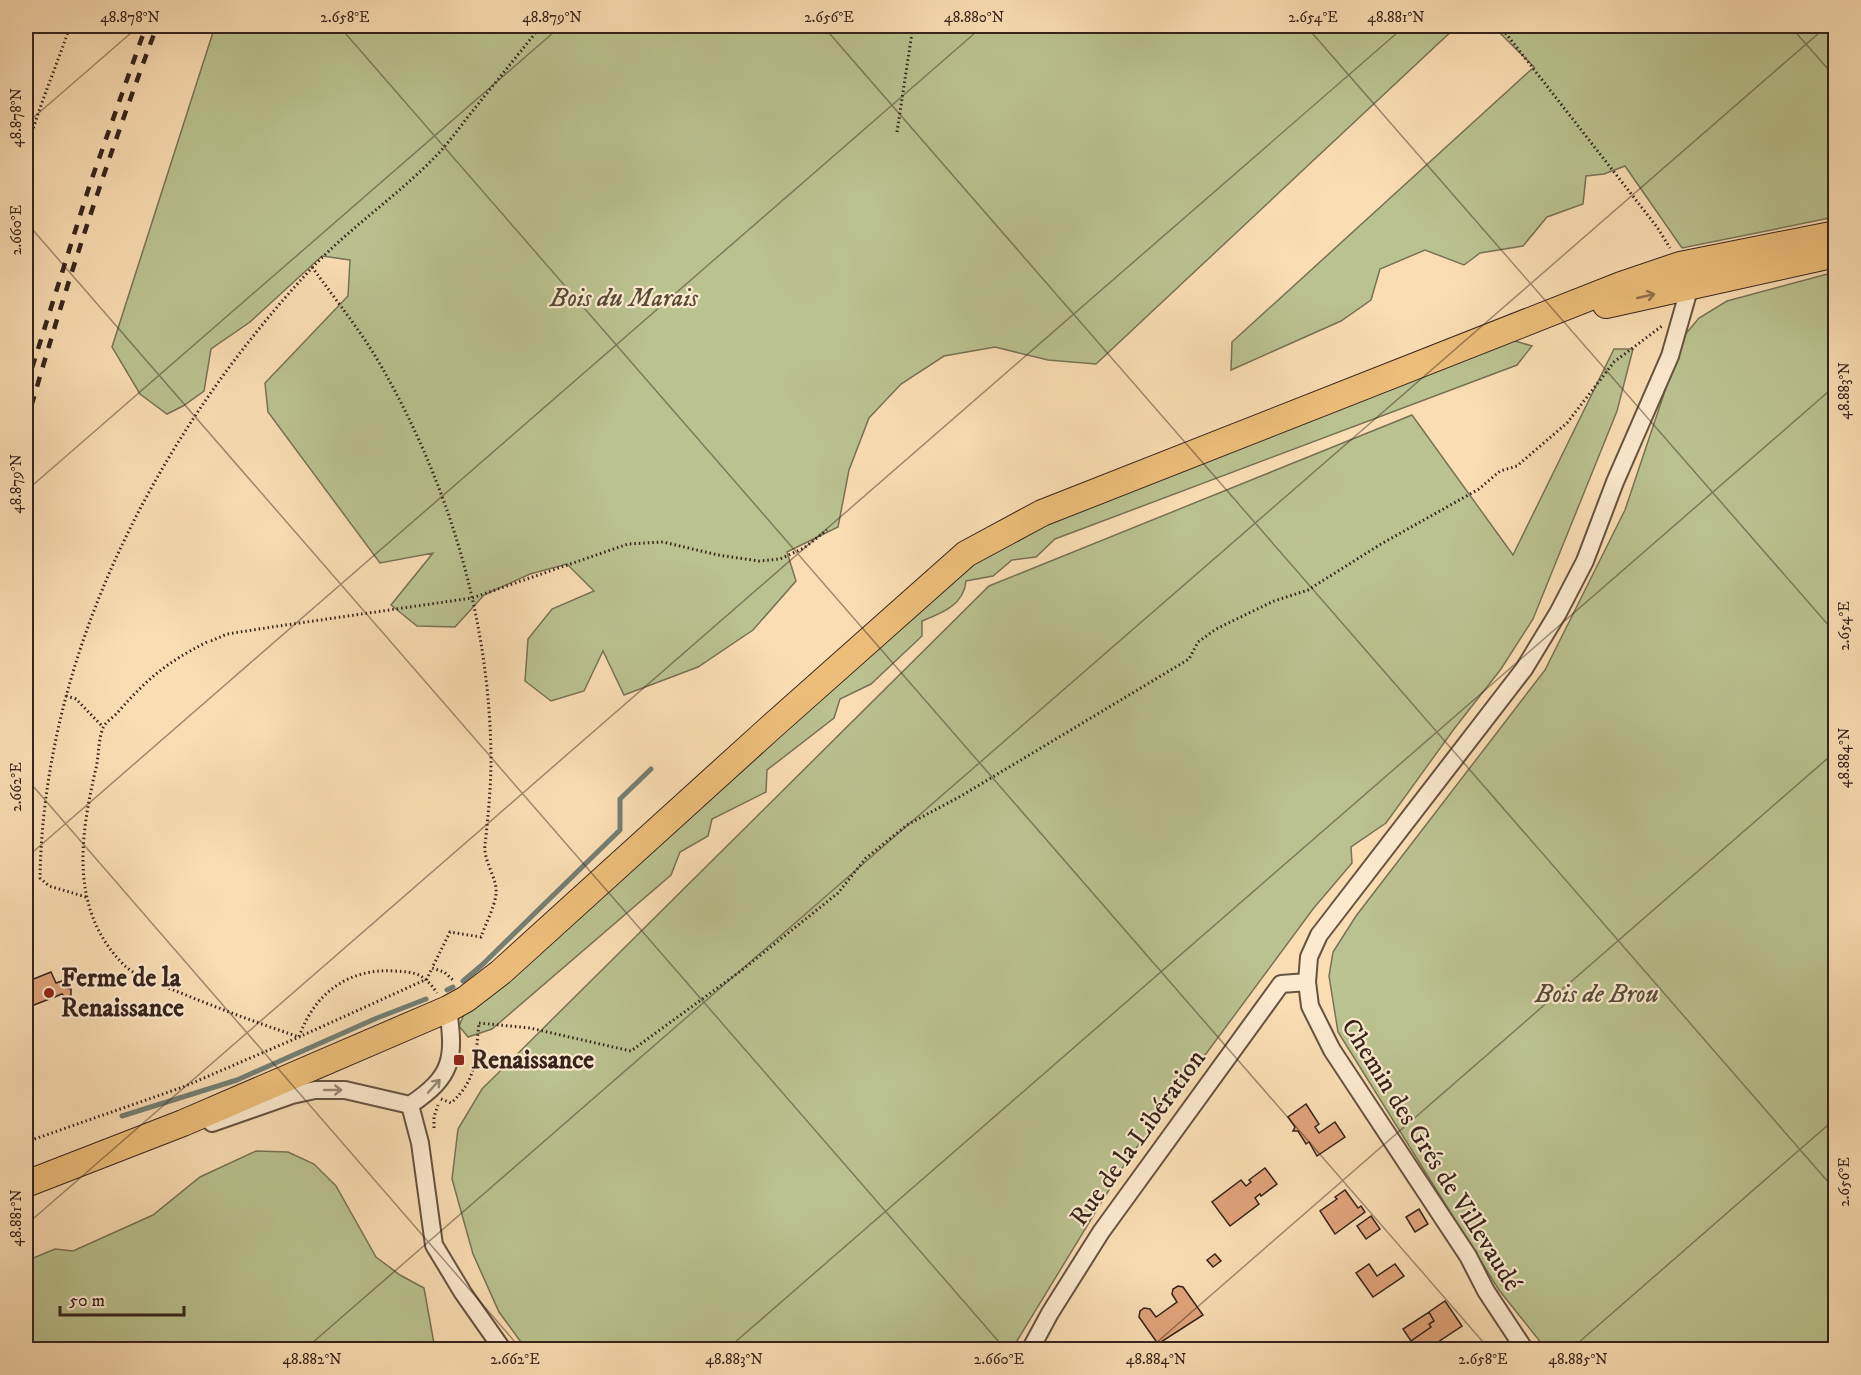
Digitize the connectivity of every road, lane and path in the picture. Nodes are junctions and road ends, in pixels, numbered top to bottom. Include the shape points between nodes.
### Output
1 (70, 26) edge
2 (541, 26) edge
3 (913, 26) edge
4 (1500, 26) edge
5 (897, 132) dead end
6 (26, 154) edge
7 (26, 237) edge
8 (1823, 237) edge
9 (1836, 254) edge
10 (312, 267) junction
11 (1684, 287) junction
12 (827, 530) dead end
13 (472, 598) junction
14 (66, 696) junction
15 (103, 727) junction
16 (86, 897) junction
17 (432, 968) dead end
18 (1307, 981) junction
19 (448, 1009) junction
20 (479, 1023) dead end
21 (299, 1037) junction
22 (440, 1099) dead end
23 (410, 1105) junction
24 (197, 1128) junction
25 (433, 1134) dead end
26 (26, 1142) edge
27 (26, 1184) edge
28 (26, 1200) edge
29 (503, 1350) edge
30 (1030, 1350) edge
31 (1525, 1350) edge

1 - 6 path
2 - 10 path via 436,156
3 - 5 path
4 - 11 path via 1657,227
6 - 7 path via 31,213
8 - 11 main road
9 - 11 main road
10 - 13 path via 379,363 420,441 451,521
10 - 14 path via 240,352 153,485 102,588
11 - 18 street, Chemin des Grés de Villevaudé via 1670,356 1584,561 1558,613 1524,669 1319,935 1309,957
11 - 19 main road via 1547,316 1042,513 966,554 501,972
11 - 20 path via 1614,362 1567,423 1517,466 1500,471 1479,489 1308,590 1274,601 1216,629 1198,642 1189,659 907,825 866,858 838,893 631,1052 530,1028
12 - 13 path via 780,560 718,555 663,542 628,544
13 - 15 path via 227,634 168,663
13 - 17 path via 487,684 491,761 484,850 497,893 481,936 450,932
14 - 15 path via 76,699
14 - 16 path via 43,810 40,878 49,886
15 - 16 path via 82,842
16 - 21 path via 110,948 137,975
18 - 30 street, Rue de la Libération via 1281,984 1101,1232
18 - 31 street, Chemin des Grés de Villevaudé via 1310,1006 1332,1050
23 -> 19 street via 432,1090 449,1061
19 - 24 main road via 427,1025
19 - 27 main road via 183,1123
21 - 21 path via 352,1013 427,978 386,970 367,971 349,978 322,998
21 - 26 path via 183,1087
22 - 25 path
24 -> 23 street via 315,1090 345,1090
23 - 29 street via 420,1143 434,1245
24 - 28 main road

